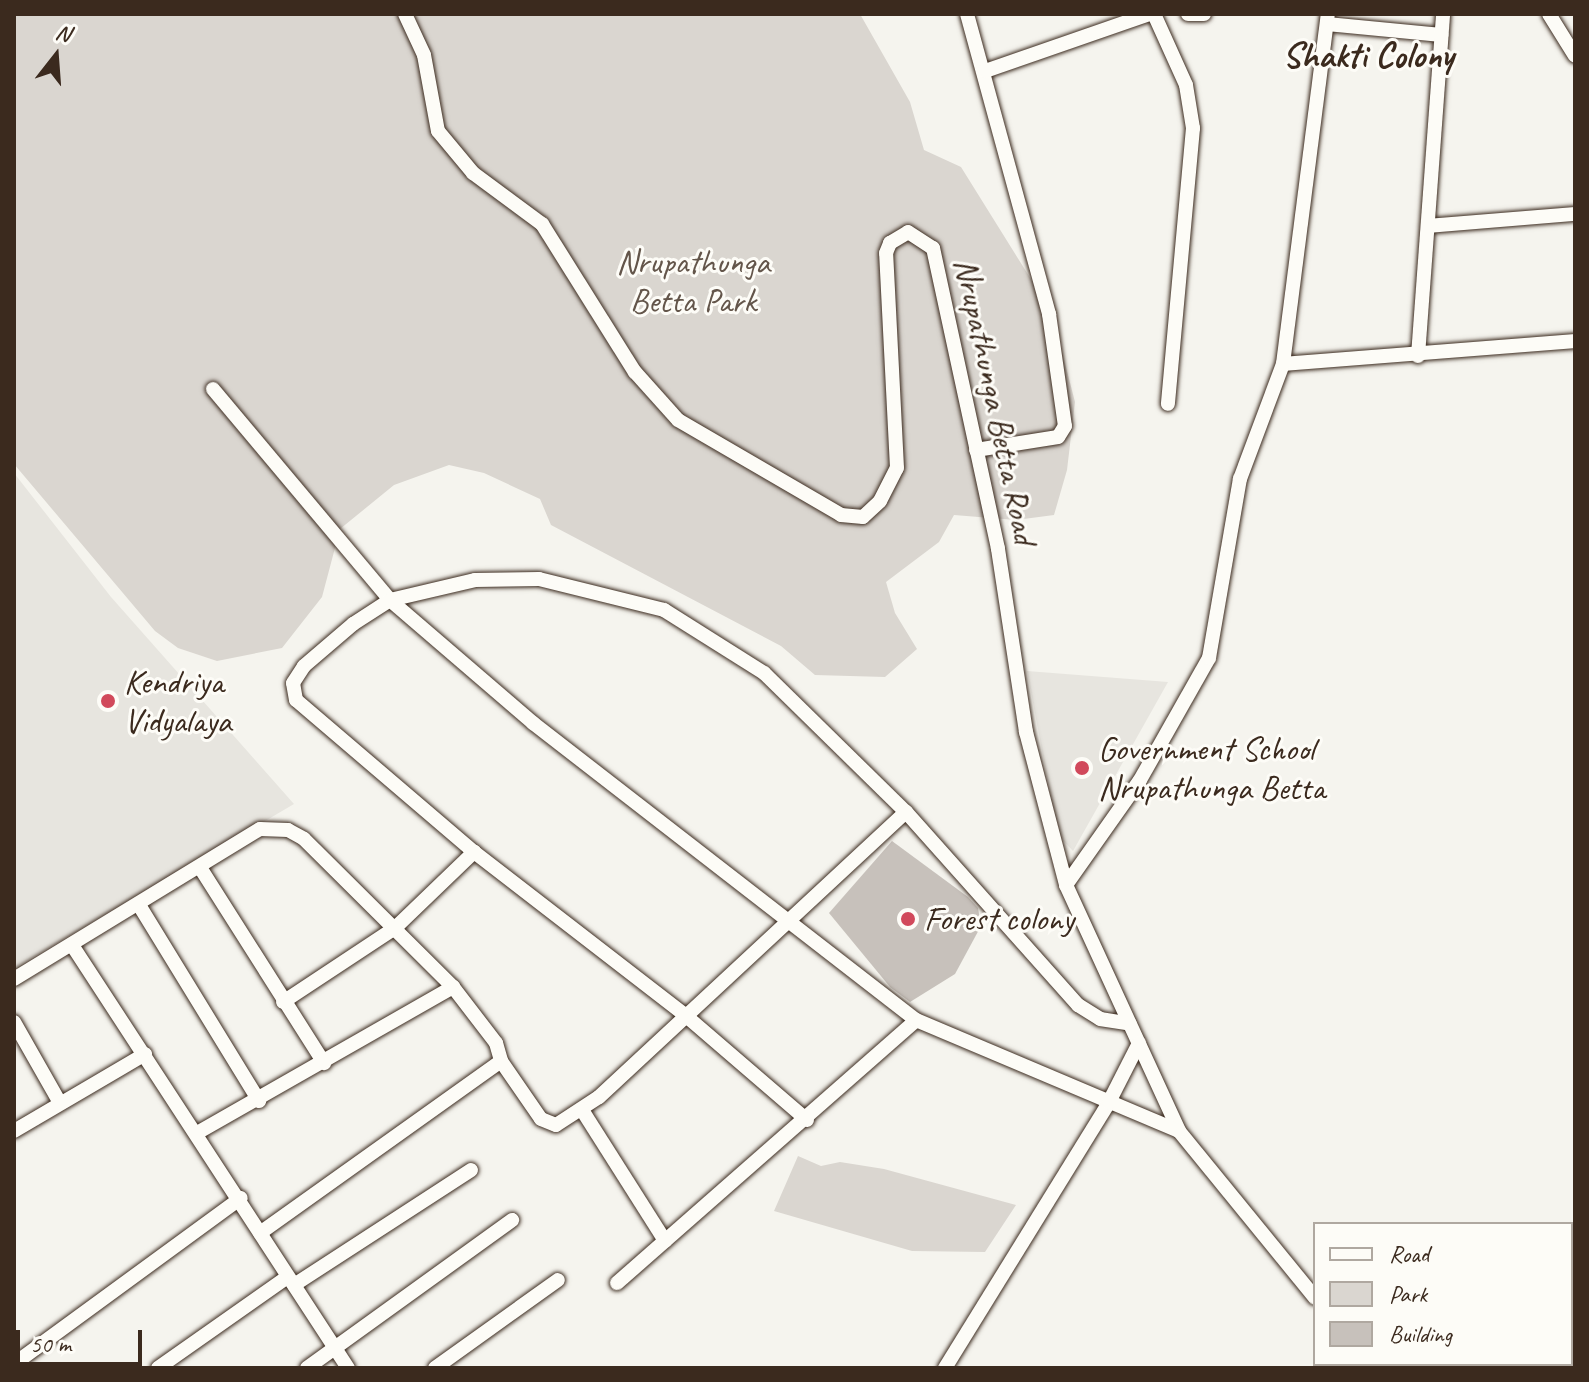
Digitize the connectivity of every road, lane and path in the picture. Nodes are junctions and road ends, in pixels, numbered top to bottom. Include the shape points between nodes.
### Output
1 (405, 14) edge
2 (967, 14) edge
3 (1152, 14) edge
4 (1188, 14) edge
5 (1204, 14) edge
6 (1443, 14) edge
7 (1549, 14) edge
8 (1328, 19) edge
9 (1441, 35) junction
10 (1575, 54) edge
11 (985, 71) junction
12 (1575, 214) edge
13 (1428, 226) junction
14 (1575, 341) edge
15 (1418, 356) junction
16 (1283, 364) junction
17 (213, 389) dead end
18 (1168, 404) dead end
19 (976, 450) junction
20 (390, 600) junction
21 (906, 812) junction
22 (474, 852) junction
23 (201, 869) junction
24 (1066, 885) junction
25 (139, 905) junction
26 (784, 921) junction
27 (395, 928) junction
28 (72, 945) junction
29 (14, 979) edge
30 (453, 987) junction
31 (283, 1002) junction
32 (685, 1015) junction
33 (916, 1020) junction
34 (14, 1022) edge
35 (1130, 1024) junction
36 (1139, 1043) junction
37 (145, 1054) junction
38 (501, 1061) junction
39 (324, 1063) junction
40 (259, 1101) junction
41 (1109, 1102) junction
42 (60, 1103) junction
43 (582, 1110) junction
44 (807, 1120) junction
45 (14, 1131) edge
46 (1179, 1131) junction
47 (197, 1133) junction
48 (471, 1170) dead end
49 (241, 1198) junction
50 (512, 1220) dead end
51 (260, 1233) junction
52 (665, 1241) junction
53 (558, 1280) dead end
54 (290, 1281) junction
55 (617, 1283) dead end
56 (1313, 1296) edge
57 (334, 1349) junction
58 (14, 1364) edge
59 (158, 1368) edge
60 (307, 1368) edge
61 (348, 1368) edge
62 (435, 1368) edge
63 (945, 1368) edge

1 - 19 street, Nrupathunga Betta Road via 424,55 438,131 473,173 542,224 635,372 678,420 824,508 863,517 880,501 897,468 886,253 890,243 908,232 933,248
2 - 11 street
3 - 11 street
3 - 18 street via 1186,85 1193,128
4 - 5 street
6 - 9 street
7 - 10 street
8 - 9 street
8 - 16 street
9 - 13 street
11 - 19 street via 1049,314 1065,426 1058,437
12 - 13 street
13 - 15 street
14 - 15 street
15 - 16 street
16 - 24 street via 1240,479 1209,658 1140,780
17 - 20 street
19 - 24 street, Nrupathunga Betta Road via 1026,732
20 - 21 street via 507,576 582,587 664,610 764,673
20 - 22 street via 304,666 293,692
20 - 26 street via 533,723
21 - 26 street
21 - 35 street via 1078,1005 1100,1019
22 - 27 street
22 - 32 street
23 - 25 street
23 - 27 street via 260,829 288,830 304,839
23 - 31 street
24 - 35 street, Nrupathunga Betta Road
25 - 28 street
25 - 40 street
26 - 32 street
26 - 33 street
27 - 30 street
27 - 31 street
28 - 29 street
28 - 37 street
30 - 38 street via 496,1043
30 - 39 street
31 - 39 street
32 - 43 street
32 - 44 street
33 - 41 street
33 - 44 street
34 - 42 street
35 - 36 street, Nrupathunga Betta Road
36 - 41 street
36 - 46 street, Nrupathunga Betta Road
37 - 42 street
37 - 47 street
38 - 43 street via 545,1123 556,1125
38 - 51 street
39 - 40 street
40 - 47 street
41 - 46 street
41 - 63 street
42 - 45 street
43 - 52 street
44 - 52 street
46 - 56 street, Nrupathunga Betta Road
47 - 49 street
48 - 54 street
49 - 51 street
49 - 58 street
50 - 57 street
51 - 54 street
52 - 55 street
53 - 62 street
54 - 57 street
54 - 59 street
57 - 60 street
57 - 61 street

